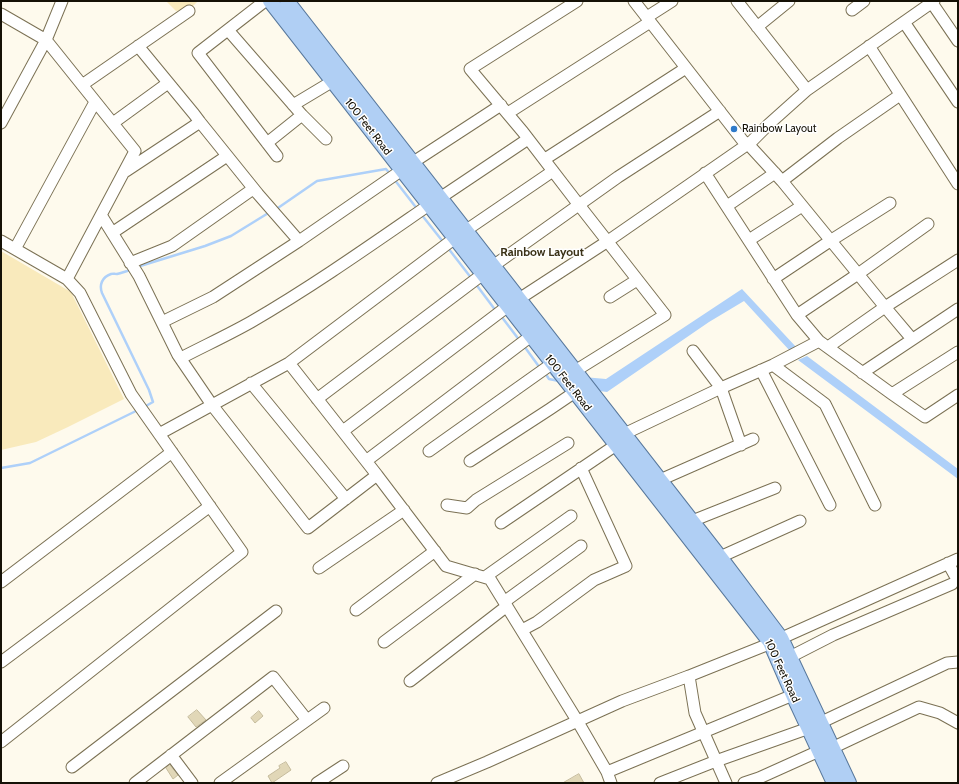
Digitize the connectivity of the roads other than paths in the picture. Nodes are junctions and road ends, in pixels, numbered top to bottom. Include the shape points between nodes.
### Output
1 (62, 1) edge
2 (265, 1) edge
3 (270, 1) edge
4 (287, 1) edge
5 (577, 1) edge
6 (634, 1) edge
7 (672, 1) edge
8 (737, 1) edge
9 (789, 1) edge
10 (864, 1) edge
11 (933, 2) edge
12 (189, 10) dead end
13 (852, 10) dead end
14 (1, 14) edge
15 (648, 20) junction
16 (904, 22) junction
17 (757, 27) junction
18 (228, 30) junction
19 (46, 40) junction
20 (958, 41) edge
21 (138, 46) junction
22 (869, 46) junction
23 (686, 68) junction
24 (333, 81) junction
25 (168, 83) junction
26 (82, 85) junction
27 (807, 90) junction
28 (900, 95) junction
29 (95, 102) junction
30 (958, 102) edge
31 (293, 105) junction
32 (505, 109) junction
33 (720, 111) junction
34 (302, 115) junction
35 (200, 122) junction
36 (1, 123) edge
37 (112, 123) junction
38 (326, 139) dead end
39 (528, 139) junction
40 (267, 143) junction
41 (748, 144) junction
42 (227, 156) junction
43 (277, 156) dead end
44 (545, 159) junction
45 (407, 166) junction
46 (553, 171) junction
47 (124, 172) junction
48 (705, 173) junction
49 (778, 177) junction
50 (958, 184) edge
51 (253, 189) junction
52 (434, 201) junction
53 (890, 203) dead end
54 (579, 206) junction
55 (727, 206) junction
56 (802, 206) junction
57 (101, 215) junction
58 (928, 224) dead end
59 (112, 234) junction
60 (460, 234) junction
61 (749, 240) junction
62 (1, 241) edge
63 (299, 241) junction
64 (608, 241) junction
65 (830, 241) junction
66 (15, 249) junction
67 (958, 260) edge
68 (130, 263) junction
69 (488, 270) junction
70 (858, 274) junction
71 (68, 278) junction
72 (773, 279) junction
73 (637, 280) junction
74 (610, 297) dead end
75 (514, 303) junction
76 (884, 307) junction
77 (958, 309) edge
78 (797, 315) junction
79 (162, 322) junction
80 (531, 336) junction
81 (912, 339) junction
82 (824, 344) junction
83 (693, 351) dead end
84 (958, 352) edge
85 (181, 358) junction
86 (558, 360) junction
87 (288, 363) junction
88 (773, 365) junction
89 (761, 370) junction
90 (575, 371) junction
91 (862, 373) junction
92 (251, 383) junction
93 (721, 388) junction
94 (575, 392) junction
95 (892, 394) junction
96 (958, 395) edge
97 (317, 399) junction
98 (212, 405) junction
99 (596, 408) junction
100 (343, 432) junction
101 (159, 434) junction
102 (620, 439) junction
103 (753, 439) dead end
104 (568, 443) dead end
105 (741, 445) junction
106 (428, 451) dead end
107 (172, 452) junction
108 (366, 461) junction
109 (470, 461) dead end
110 (582, 468) junction
111 (376, 475) junction
112 (660, 480) junction
113 (775, 488) dead end
114 (346, 499) junction
115 (447, 505) dead end
116 (830, 505) dead end
117 (875, 505) dead end
118 (210, 506) junction
119 (404, 510) junction
120 (571, 516) dead end
121 (692, 521) junction
122 (800, 521) dead end
123 (501, 522) dead end
124 (581, 546) dead end
125 (435, 551) junction
126 (720, 557) junction
127 (953, 561) edge
128 (319, 568) dead end
129 (480, 576) junction
130 (1, 582) edge
131 (955, 583) edge
132 (505, 604) junction
133 (356, 610) dead end
134 (276, 611) dead end
135 (522, 630) junction
136 (776, 640) junction
137 (384, 642) dead end
138 (790, 657) junction
139 (1, 662) edge
140 (958, 662) edge
141 (689, 676) junction
142 (410, 680) dead end
143 (793, 695) junction
144 (324, 708) dead end
145 (307, 720) junction
146 (578, 722) junction
147 (958, 724) edge
148 (815, 726) junction
149 (703, 732) junction
150 (1, 742) edge
151 (826, 749) junction
152 (171, 755) junction
153 (716, 761) junction
154 (343, 766) dead end
155 (72, 767) dead end
156 (607, 772) junction
157 (831, 782) edge
158 (135, 783) edge
159 (192, 783) edge
160 (220, 783) edge
161 (316, 783) edge
162 (437, 783) edge
163 (611, 783) edge
164 (660, 783) edge
165 (726, 783) edge
166 (744, 783) edge
167 (849, 783) edge

1 - 19 street
2 - 18 street
3 - 24 main road, 100 Feet Road
4 - 45 main road, 100 Feet Road
5 - 32 street via 470,69
6 - 15 street
7 - 15 street
8 - 17 street
9 - 17 street
10 - 13 street
11 - 16 street
11 - 20 street
12 - 21 street
14 - 19 street
15 - 23 street
15 - 32 street
16 - 22 street
16 - 30 street
17 - 27 street
18 - 31 street
18 - 40 street via 198,53
19 - 26 street
19 - 36 street
21 - 25 street
21 - 26 street
22 - 27 street
22 - 28 street
23 - 33 street
23 - 44 street
24 - 31 street
24 - 45 main road, 100 Feet Road
25 - 35 street
25 - 37 street
26 - 29 street
27 - 41 street
28 - 49 street
28 - 50 street
29 - 37 street
29 - 66 street
31 - 34 street
32 - 39 street
32 - 45 street
33 - 41 street
33 - 54 street via 618,177
34 - 38 street
34 - 40 street
35 - 42 street
35 - 47 street
37 - 47 street via 135,150
39 - 44 street
39 - 52 street
40 - 43 street
41 - 48 street
41 - 49 street
42 - 51 street
42 - 59 street
44 - 46 street
45 - 52 main road, 100 Feet Road
45 - 63 street
46 - 54 street
46 - 60 street
47 - 57 street
48 - 55 street
48 - 64 street
49 - 55 street
49 - 56 street
51 - 63 street
51 - 68 street via 172,246
52 - 60 main road, 100 Feet Road
52 - 85 street via 290,298 251,322
53 - 65 street
54 - 64 street
54 - 69 street
55 - 61 street
56 - 61 street
56 - 65 street
57 - 59 street
57 - 71 street
58 - 70 street
59 - 68 street
60 - 69 main road, 100 Feet Road
60 - 87 street
61 - 72 street
62 - 66 street
63 - 79 street via 213,297
64 - 73 street
64 - 75 street
65 - 70 street
65 - 72 street
66 - 71 street
67 - 76 street
68 - 79 street
69 - 75 main road, 100 Feet Road
69 - 97 street
70 - 76 street
70 - 78 street
71 - 101 street via 80,294 131,394
72 - 78 street
73 - 74 street
73 - 90 street via 665,315
75 - 80 main road, 100 Feet Road
75 - 86 main road, 100 Feet Road
75 - 100 street
76 - 81 street
76 - 82 street
77 - 81 street
78 - 82 street
79 - 85 street
80 - 86 main road, 100 Feet Road
80 - 108 street
81 - 91 street
82 - 88 street
82 - 91 street
83 - 93 street
84 - 95 street
85 - 98 street
86 - 90 main road, 100 Feet Road
86 - 94 main road, 100 Feet Road
86 - 106 street
87 - 92 street
87 - 97 street
88 - 89 street
88 - 117 street via 825,404
89 - 93 street
89 - 116 street
90 - 99 main road, 100 Feet Road
91 - 95 street
92 - 98 street
92 - 114 street
93 - 102 street
93 - 105 street
94 - 99 main road, 100 Feet Road
94 - 109 street
95 - 96 street via 925,417
97 - 100 street
98 - 101 street
98 - 114 street via 308,528
99 - 102 main road, 100 Feet Road
100 - 108 street
101 - 107 street
102 - 110 street
102 - 112 main road, 100 Feet Road
102 - 136 main road, 100 Feet Road
103 - 105 street
104 - 115 street via 467,508
105 - 112 street
107 - 118 street
107 - 130 street
108 - 111 street
110 - 123 street
110 - 135 street via 626,566 594,580
111 - 114 street
111 - 119 street
112 - 121 main road, 100 Feet Road
113 - 121 street
118 - 139 street
118 - 150 street via 242,552
119 - 125 street
119 - 128 street
120 - 129 street
121 - 126 main road, 100 Feet Road
122 - 126 street
124 - 132 street
125 - 129 street via 446,566
125 - 133 street
126 - 136 main road, 100 Feet Road
127 - 131 street
127 - 136 street
129 - 132 street via 490,579
129 - 137 street
131 - 138 street via 833,635
132 - 135 street
132 - 142 street
134 - 155 street
135 - 146 street
136 - 138 main road, 100 Feet Road
136 - 141 street
136 - 143 main road, 100 Feet Road
138 - 148 main road, 100 Feet Road
140 - 148 street via 947,664
141 - 146 street via 622,701
141 - 149 street via 694,707
143 - 148 main road, 100 Feet Road
143 - 149 street
144 - 145 street
145 - 152 street via 273,677
145 - 160 street
146 - 156 street
146 - 162 street
147 - 151 street via 940,713 919,707
148 - 151 main road, 100 Feet Road
148 - 153 street
149 - 153 street
149 - 156 street
151 - 157 main road, 100 Feet Road
151 - 166 street
151 - 167 main road, 100 Feet Road
152 - 158 street
152 - 159 street
153 - 164 street
153 - 165 street
154 - 161 street
156 - 163 street

